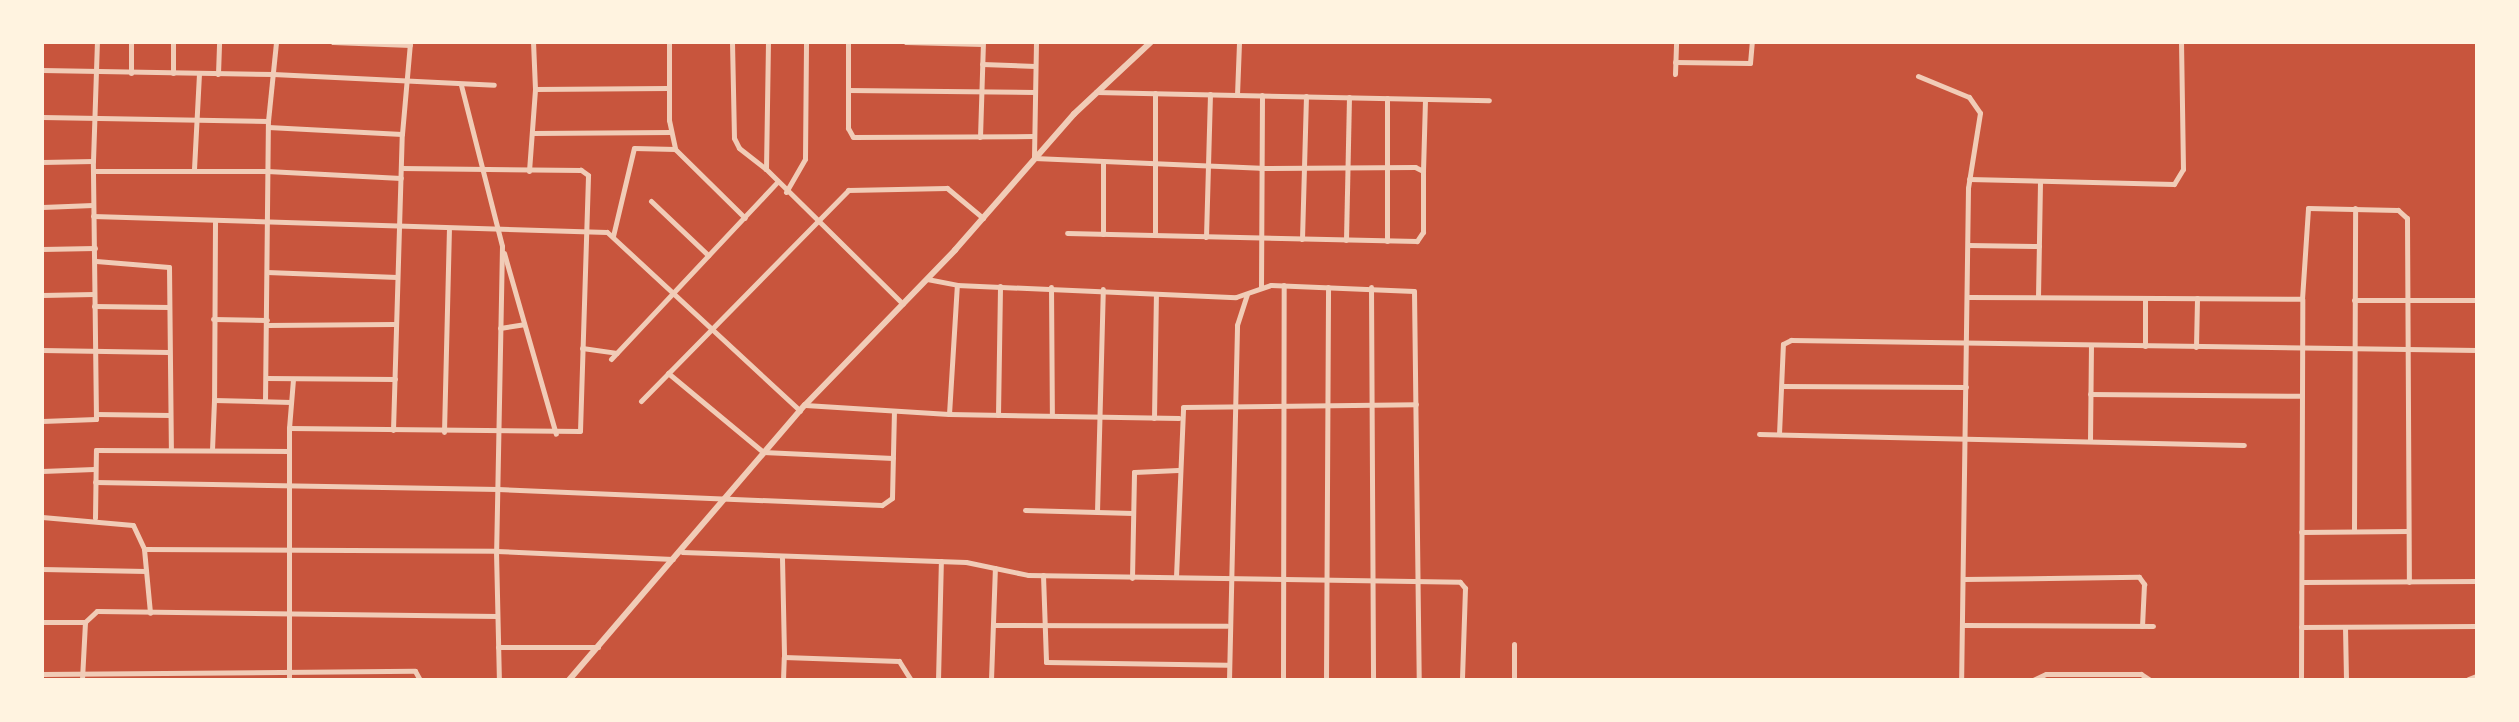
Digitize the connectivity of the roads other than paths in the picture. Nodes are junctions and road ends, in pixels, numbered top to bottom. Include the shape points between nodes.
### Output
1 (97, 42) edge
2 (131, 42) edge
3 (173, 42) edge
4 (219, 42) edge
5 (276, 42) edge
6 (333, 42) edge
7 (533, 42) edge
8 (669, 42) edge
9 (732, 42) edge
10 (768, 42) edge
11 (806, 42) edge
12 (848, 42) edge
13 (906, 42) edge
14 (1036, 42) edge
15 (1151, 42) edge
16 (1239, 42) edge
17 (1676, 42) edge
18 (1752, 42) edge
19 (2182, 42) edge
20 (376, 43) edge
21 (410, 43) edge
22 (982, 43) edge
23 (1675, 62) junction
24 (982, 64) junction
25 (1035, 66) junction
26 (42, 70) edge
27 (97, 71) junction
28 (131, 73) junction
29 (173, 73) junction
30 (199, 73) junction
31 (218, 74) junction
32 (272, 74) junction
33 (1675, 74) dead end
34 (1918, 76) dead end
35 (407, 84) junction
36 (461, 85) junction
37 (494, 85) dead end
38 (668, 88) junction
39 (535, 89) junction
40 (848, 90) junction
41 (981, 91) junction
42 (1035, 92) junction
43 (1096, 92) junction
44 (1155, 93) junction
45 (1210, 94) junction
46 (1237, 95) junction
47 (1262, 95) junction
48 (1306, 96) junction
49 (1349, 97) junction
50 (1387, 98) junction
51 (1425, 99) junction
52 (1489, 100) dead end
53 (42, 117) edge
54 (94, 118) junction
55 (197, 120) junction
56 (268, 124) junction
57 (671, 132) junction
58 (533, 133) junction
59 (402, 134) junction
60 (1034, 136) junction
61 (980, 137) junction
62 (675, 149) junction
63 (1034, 158) junction
64 (93, 161) junction
65 (1103, 161) junction
66 (42, 162) edge
67 (1156, 163) junction
68 (1208, 165) junction
69 (1304, 167) junction
70 (1344, 167) junction
71 (1385, 167) junction
72 (401, 168) junction
73 (1260, 168) junction
74 (194, 169) junction
75 (766, 169) junction
76 (93, 171) junction
77 (267, 171) junction
78 (483, 171) junction
79 (529, 171) junction
80 (1423, 172) junction
81 (401, 178) junction
82 (1969, 179) junction
83 (777, 182) junction
84 (2040, 182) junction
85 (786, 192) junction
86 (650, 201) dead end
87 (93, 205) junction
88 (42, 207) edge
89 (2355, 208) junction
90 (93, 216) junction
91 (745, 218) junction
92 (983, 218) junction
93 (815, 220) junction
94 (215, 222) junction
95 (267, 225) junction
96 (398, 228) junction
97 (449, 230) junction
98 (499, 230) junction
99 (585, 230) junction
100 (1067, 233) dead end
101 (1103, 234) junction
102 (1155, 235) junction
103 (614, 236) junction
104 (1206, 237) junction
105 (1260, 238) junction
106 (1302, 239) junction
107 (1346, 240) junction
108 (1387, 241) junction
109 (1968, 244) junction
110 (502, 246) junction
111 (2039, 246) junction
112 (95, 248) junction
113 (42, 249) edge
114 (708, 255) junction
115 (96, 261) junction
116 (267, 272) junction
117 (397, 277) junction
118 (927, 279) junction
119 (957, 285) junction
120 (1283, 285) junction
121 (1000, 286) junction
122 (1051, 287) junction
123 (1261, 287) junction
124 (1328, 287) junction
125 (1371, 287) junction
126 (1103, 289) junction
127 (94, 293) junction
128 (673, 293) junction
129 (1156, 294) junction
130 (42, 295) edge
131 (1247, 295) junction
132 (1968, 297) junction
133 (2038, 297) junction
134 (2145, 298) junction
135 (2197, 298) junction
136 (2302, 299) junction
137 (2354, 300) junction
138 (2477, 300) edge
139 (2408, 302) junction
140 (903, 304) junction
141 (94, 306) junction
142 (169, 307) junction
143 (213, 319) junction
144 (267, 322) junction
145 (394, 324) junction
146 (524, 324) junction
147 (500, 328) junction
148 (712, 330) junction
149 (1968, 341) junction
150 (2091, 345) junction
151 (2145, 346) junction
152 (2196, 347) junction
153 (582, 348) junction
154 (2302, 349) junction
155 (2354, 349) junction
156 (2408, 349) junction
157 (42, 350) edge
158 (94, 350) junction
159 (2477, 350) edge
160 (168, 352) junction
161 (617, 352) junction
162 (611, 359) dead end
163 (668, 373) junction
164 (266, 378) junction
165 (293, 379) junction
166 (395, 379) junction
167 (1782, 386) junction
168 (1966, 387) junction
169 (2090, 394) junction
170 (2302, 396) junction
171 (214, 400) junction
172 (265, 401) junction
173 (641, 401) dead end
174 (291, 402) junction
175 (1373, 403) junction
176 (1329, 404) junction
177 (1416, 404) junction
178 (1234, 405) junction
179 (1282, 406) junction
180 (802, 408) junction
181 (894, 411) junction
182 (96, 414) junction
183 (948, 414) junction
184 (170, 415) junction
185 (998, 415) junction
186 (1052, 415) junction
187 (1100, 415) junction
188 (1154, 418) junction
189 (1180, 418) junction
190 (42, 421) edge
191 (289, 428) junction
192 (393, 430) junction
193 (444, 432) junction
194 (500, 433) junction
195 (556, 434) junction
196 (1759, 434) dead end
197 (1779, 434) junction
198 (1964, 435) junction
199 (2090, 440) junction
200 (2245, 444) dead end
201 (171, 449) junction
202 (212, 450) junction
203 (289, 451) junction
204 (763, 452) junction
205 (893, 458) junction
206 (94, 470) junction
207 (1178, 470) junction
208 (42, 471) edge
209 (95, 482) junction
210 (290, 487) junction
211 (498, 489) junction
212 (726, 500) junction
213 (1025, 510) dead end
214 (1097, 512) junction
215 (1133, 513) junction
216 (42, 517) edge
217 (95, 518) junction
218 (2354, 531) junction
219 (2408, 531) junction
220 (2301, 532) junction
221 (144, 549) junction
222 (289, 549) junction
223 (496, 551) junction
224 (682, 552) junction
225 (782, 558) junction
226 (675, 559) junction
227 (941, 561) junction
228 (995, 568) junction
229 (42, 569) edge
230 (146, 571) junction
231 (1043, 575) junction
232 (1176, 577) junction
233 (1228, 577) junction
234 (1132, 578) junction
235 (1283, 579) junction
236 (1963, 579) junction
237 (1374, 581) junction
238 (1326, 582) junction
239 (1417, 582) junction
240 (2302, 582) junction
241 (2409, 582) junction
242 (2477, 582) edge
243 (288, 612) junction
244 (150, 613) junction
245 (497, 616) junction
246 (42, 622) edge
247 (85, 622) junction
248 (993, 625) junction
249 (1043, 625) junction
250 (1962, 625) junction
251 (1227, 626) junction
252 (2142, 626) junction
253 (2153, 626) dead end
254 (2345, 626) junction
255 (2477, 626) edge
256 (2301, 627) junction
257 (1514, 644) dead end
258 (498, 647) junction
259 (598, 647) junction
260 (783, 657) junction
261 (1227, 665) junction
262 (82, 672) junction
263 (42, 674) edge
264 (289, 677) edge
265 (2477, 677) edge
266 (82, 680) edge
267 (420, 680) edge
268 (499, 680) edge
269 (569, 680) edge
270 (783, 680) edge
271 (911, 680) edge
272 (938, 680) edge
273 (991, 680) edge
274 (1228, 680) edge
275 (1283, 680) edge
276 (1326, 680) edge
277 (1373, 680) edge
278 (1419, 680) edge
279 (1462, 680) edge
280 (1514, 680) edge
281 (1961, 680) edge
282 (2034, 680) edge
283 (2150, 680) edge
284 (2301, 680) edge
285 (2346, 680) edge
286 (2470, 680) edge

1 - 27 street
2 - 28 street
3 - 29 street
4 - 31 street
5 - 32 street
6 - 20 street
7 - 39 street
8 - 38 street
9 - 75 street via 734,138 739,148
10 - 75 street
11 - 85 street via 806,159
12 - 40 street
13 - 22 street
14 - 25 street
15 - 43 street
16 - 46 street
17 - 23 street
18 - 23 street via 1750,63
19 - 84 street via 2180,181 2154,186
20 - 21 street
21 - 35 street
22 - 24 street
23 - 33 street
24 - 25 street
24 - 41 street
25 - 42 street
26 - 27 street
27 - 28 street
27 - 54 street
28 - 29 street
29 - 30 street
30 - 31 street
30 - 55 street
31 - 32 street
32 - 35 street
32 - 56 street
34 - 82 street via 1969,97 1979,107
35 - 36 street
35 - 59 street
36 - 37 street
36 - 78 street
38 - 39 street
38 - 57 street
39 - 58 street
40 - 41 street
40 - 61 street via 848,128 853,137
41 - 42 street
41 - 61 street
42 - 60 street
43 - 44 street
43 - 63 street
44 - 45 street
44 - 67 street
45 - 46 street
45 - 68 street
46 - 47 street
47 - 48 street
47 - 73 street
48 - 49 street
48 - 69 street
49 - 50 street
49 - 70 street
50 - 51 street
50 - 71 street
51 - 52 street
51 - 80 street
53 - 54 street
54 - 55 street
54 - 64 street
55 - 56 street
55 - 74 street
56 - 59 street
56 - 77 street
57 - 58 street
57 - 62 street
58 - 79 street
59 - 72 street
60 - 61 street
60 - 63 street
62 - 91 street
62 - 103 street via 634,148
63 - 65 street
63 - 92 street
64 - 66 street
64 - 76 street
65 - 67 street
65 - 101 street
67 - 68 street
67 - 102 street
68 - 73 street
68 - 104 street
69 - 70 street
69 - 73 street
69 - 106 street
70 - 71 street
70 - 107 street
71 - 80 street
71 - 108 street
72 - 78 street
72 - 81 street
73 - 105 street
74 - 76 street
74 - 77 street
75 - 83 street
76 - 87 street
77 - 81 street
77 - 95 street
78 - 79 street
78 - 98 street
79 - 99 street via 586,172
80 - 108 street via 1422,238
81 - 96 street
82 - 84 street
82 - 109 street
83 - 85 street
83 - 91 street
84 - 111 street
85 - 93 street
86 - 114 street
87 - 88 street
87 - 90 street
89 - 136 street via 2306,210
89 - 137 street
89 - 139 street via 2406,214
90 - 94 street
90 - 112 street
91 - 114 street
92 - 93 street via 947,188 863,187 848,190
92 - 118 street
93 - 140 street
93 - 148 street
94 - 95 street
94 - 143 street
95 - 96 street
95 - 116 street
96 - 97 street
96 - 117 street
97 - 98 street
97 - 193 street
98 - 99 street
98 - 110 street
99 - 103 street
99 - 153 street
100 - 101 street
101 - 102 street
102 - 104 street
103 - 128 street
104 - 105 street
105 - 106 street
105 - 123 street
106 - 107 street
107 - 108 street
109 - 111 street
109 - 132 street
110 - 146 street
110 - 147 street
111 - 133 street
112 - 113 street
112 - 115 street
114 - 128 street
115 - 127 street
115 - 142 street via 167,266
116 - 117 street
116 - 144 street
117 - 145 street
118 - 119 street
118 - 140 street
119 - 121 street
119 - 183 street
120 - 123 street
120 - 124 street
120 - 179 street
121 - 122 street
121 - 185 street
122 - 126 street
122 - 186 street
123 - 131 street
124 - 125 street
124 - 176 street
125 - 175 street
125 - 177 street via 1414,291
126 - 129 street
126 - 187 street
127 - 130 street
127 - 141 street
128 - 148 street
128 - 161 street
129 - 131 street
129 - 188 street
131 - 178 street via 1237,325
132 - 133 street
132 - 149 street
133 - 134 street
134 - 135 street
134 - 151 street
135 - 136 street
135 - 152 street
136 - 154 street
137 - 139 street
137 - 155 street
138 - 139 street
139 - 156 street
140 - 180 street
141 - 142 street
141 - 158 street
142 - 160 street
143 - 144 street
143 - 171 street
144 - 145 street
144 - 164 street
145 - 166 street
146 - 147 street
146 - 195 street
147 - 194 street
148 - 163 street
148 - 180 street
149 - 150 street
149 - 167 street via 1786,342
149 - 168 street
150 - 151 street
150 - 169 street
151 - 152 street
152 - 154 street
153 - 161 street
153 - 195 street via 580,431
154 - 155 street
154 - 170 street
155 - 156 street
155 - 218 street
156 - 159 street
156 - 219 street
157 - 158 street
158 - 160 street
158 - 182 street
160 - 184 street
161 - 162 street
163 - 173 street
163 - 204 street
164 - 165 street
164 - 172 street
165 - 166 street
165 - 174 street
166 - 192 street
167 - 168 street
167 - 197 street
168 - 198 street
169 - 170 street
169 - 199 street
170 - 220 street
171 - 172 street
171 - 202 street
172 - 174 street
174 - 191 street
175 - 176 street
175 - 177 street
175 - 237 street
176 - 179 street
176 - 238 street
177 - 239 street
178 - 179 street
178 - 189 street via 1189,405 1183,407
178 - 233 street
179 - 235 street
180 - 181 street
180 - 204 street
181 - 183 street
181 - 205 street
182 - 184 street
182 - 190 street via 91,422
183 - 185 street
184 - 201 street
185 - 186 street
186 - 187 street
187 - 188 street
187 - 214 street
188 - 189 street
189 - 207 street
191 - 192 street
191 - 203 street
192 - 193 street
193 - 194 street
194 - 195 street
194 - 211 street
196 - 197 street
197 - 198 street
198 - 199 street
198 - 236 street
199 - 200 street
201 - 202 street
201 - 206 street via 96,450
202 - 203 street
203 - 210 street
204 - 205 street
204 - 212 street
205 - 212 street via 892,498 887,504
206 - 208 street
206 - 209 street
207 - 215 street via 1136,469
207 - 232 street
209 - 210 street
209 - 217 street
210 - 211 street
210 - 222 street
211 - 212 street
211 - 223 street
212 - 224 street
213 - 214 street
214 - 215 street
215 - 234 street
216 - 217 street
217 - 221 street via 133,524
218 - 219 street
218 - 220 street
219 - 241 street
220 - 240 street
221 - 222 street
221 - 230 street
222 - 223 street
222 - 243 street
223 - 226 street
223 - 245 street
224 - 225 street
224 - 226 street
225 - 227 street
225 - 260 street
226 - 259 street
227 - 228 street
227 - 272 street
228 - 231 street
228 - 248 street
229 - 230 street
230 - 244 street
231 - 234 street
231 - 249 street
232 - 233 street
232 - 234 street
233 - 235 street
233 - 251 street
235 - 238 street
235 - 275 street
236 - 250 street
236 - 252 street via 2139,577 2144,583
237 - 238 street
237 - 239 street
237 - 277 street
238 - 276 street
239 - 278 street
239 - 279 street via 1464,584
240 - 241 street
240 - 256 street
241 - 242 street
243 - 244 street
243 - 245 street
243 - 264 street
244 - 247 street via 97,611
245 - 258 street
246 - 247 street
247 - 262 street
248 - 249 street
248 - 273 street
249 - 251 street
249 - 261 street via 1043,657 1051,663
250 - 252 street
250 - 281 street
251 - 261 street
252 - 253 street
254 - 255 street
254 - 256 street
254 - 285 street
256 - 284 street
257 - 280 street
258 - 259 street
258 - 268 street
259 - 269 street
260 - 270 street
260 - 271 street via 900,661
261 - 274 street
262 - 263 street
262 - 264 street
262 - 266 street
264 - 267 street via 415,671
265 - 286 street
282 - 283 street via 2046,674 2141,674

